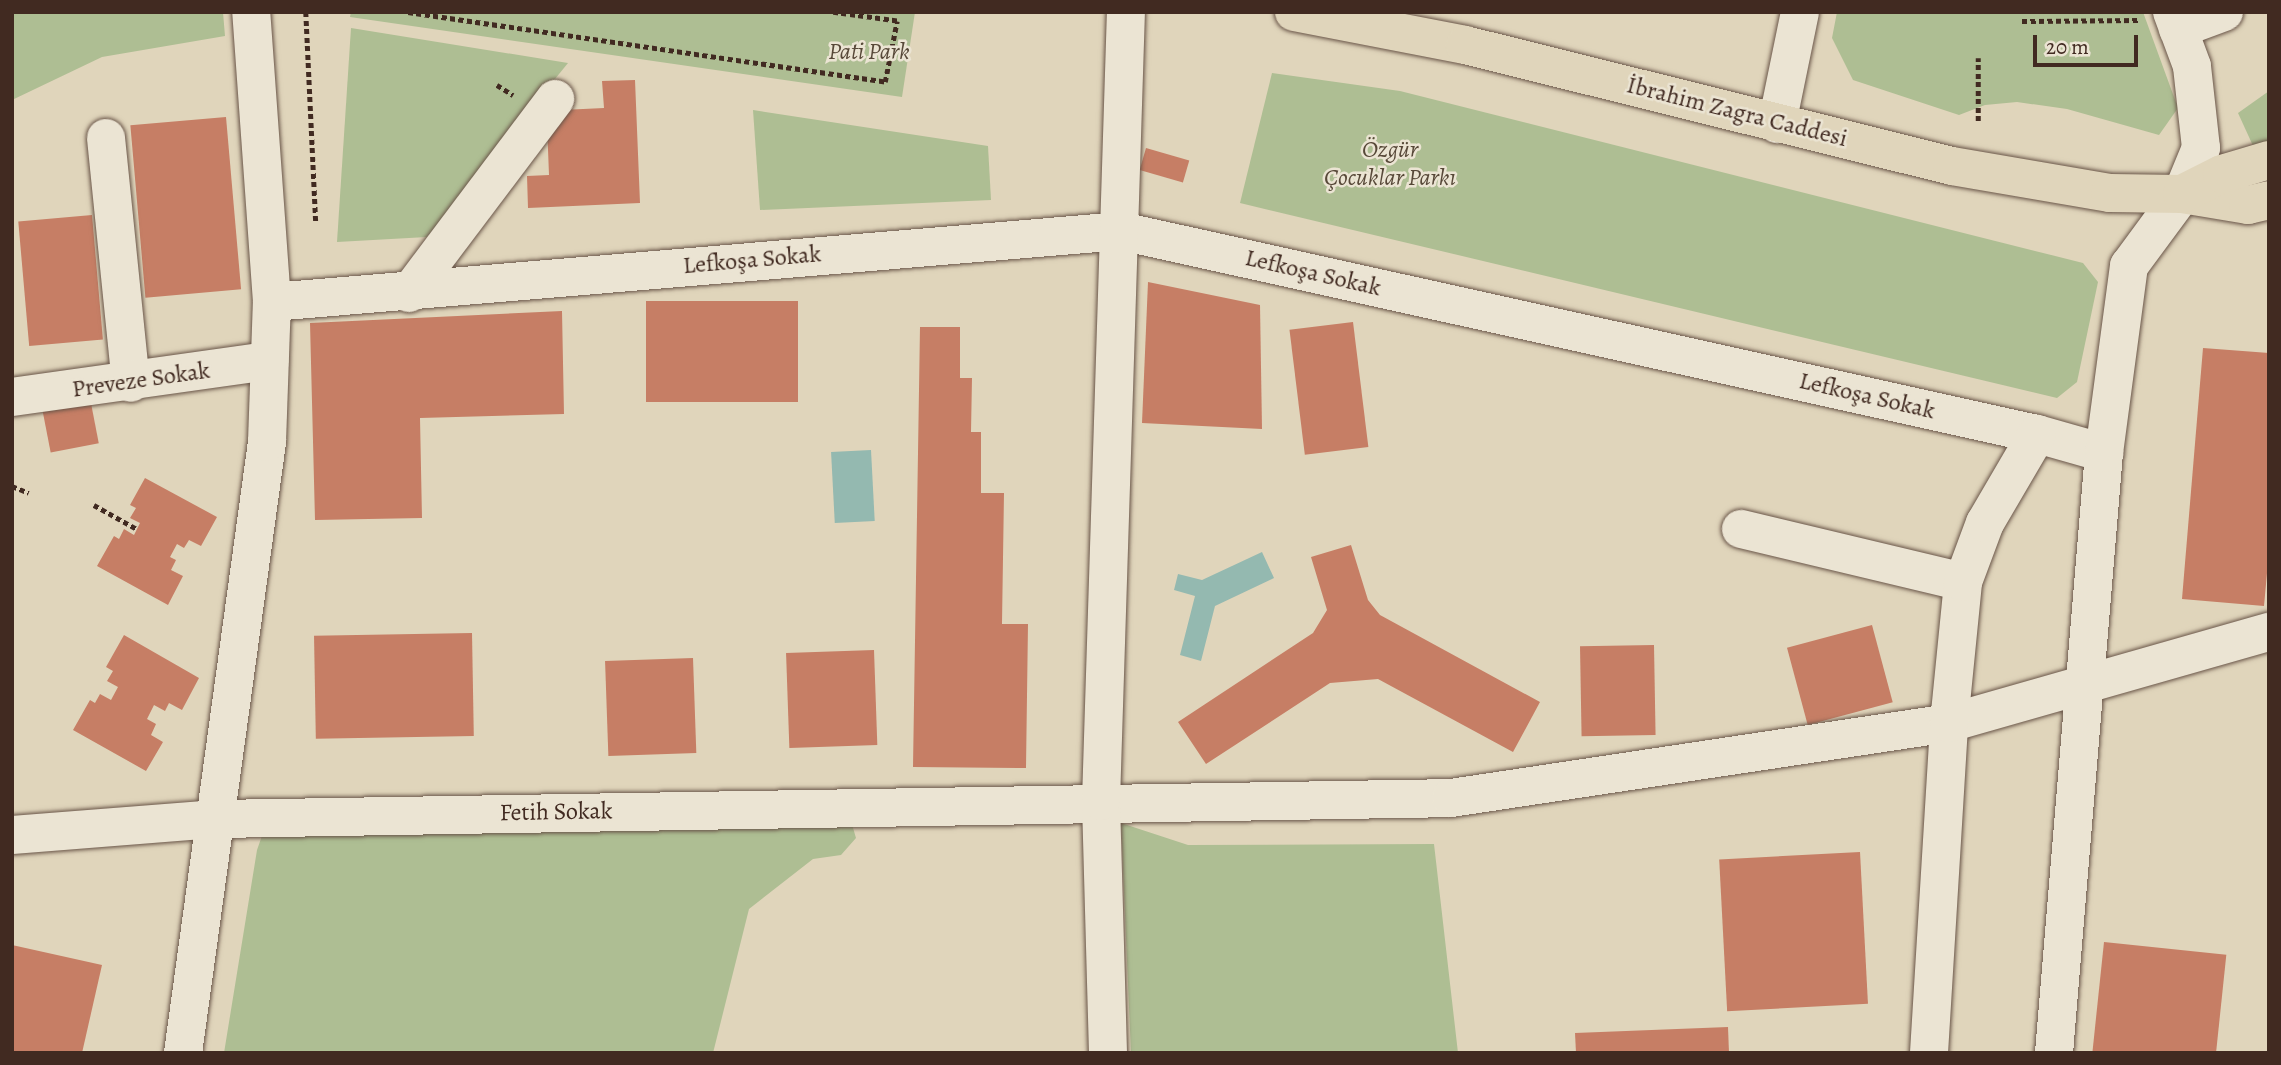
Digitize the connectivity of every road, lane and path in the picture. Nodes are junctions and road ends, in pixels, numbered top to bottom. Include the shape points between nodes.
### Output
1 (251, 12) edge
2 (306, 12) edge
3 (408, 12) edge
4 (832, 12) edge
5 (1126, 12) edge
6 (1294, 12) edge
7 (1800, 12) edge
8 (2224, 12) edge
9 (2174, 19) edge
10 (2022, 21) dead end
11 (1978, 58) dead end
12 (555, 100) dead end
13 (1978, 121) dead end
14 (1777, 124) junction
15 (106, 138) dead end
16 (2269, 159) edge
17 (2182, 194) junction
18 (2269, 200) edge
19 (316, 223) dead end
20 (1121, 231) junction
21 (409, 293) junction
22 (272, 302) junction
23 (269, 362) junction
24 (131, 383) junction
25 (12, 397) edge
26 (2037, 434) junction
27 (2104, 453) junction
28 (12, 486) edge
29 (29, 493) dead end
30 (94, 505) dead end
31 (137, 529) dead end
32 (1741, 529) dead end
33 (1963, 582) junction
34 (2269, 632) edge
35 (2082, 685) junction
36 (1949, 723) junction
37 (1101, 801) junction
38 (217, 819) junction
39 (12, 835) edge
40 (183, 1053) edge
41 (1108, 1053) edge
42 (1929, 1053) edge
43 (2054, 1053) edge

1 - 22 street
2 - 19 path
3 - 4 path via 886,82 897,22
5 - 20 street
6 - 14 main road, İbrahim Zagra Caddesi via 1465,45
7 - 14 street
8 - 9 street
9 - 10 path
9 - 17 street via 2192,66 2201,148
11 - 13 path
12 - 21 street
14 - 17 main road, İbrahim Zagra Caddesi via 2041,183 2137,196
15 - 24 street via 116,194
16 - 17 main road
17 - 18 main road via 2248,205
17 - 27 street via 2129,266
20 - 21 street, Lefkoşa Sokak via 565,275
20 - 26 street, Lefkoşa Sokak
20 - 37 street
21 - 22 street, Lefkoşa Sokak
22 - 23 street
23 - 24 street, Preveze Sokak
23 - 38 street via 267,442
24 - 25 street, Preveze Sokak
26 - 27 street, Lefkoşa Sokak
26 - 33 street via 1985,523
27 - 35 street
28 - 29 path
30 - 31 path
32 - 33 street
33 - 36 street
34 - 35 street, Fetih Sokak
35 - 36 street, Fetih Sokak
35 - 43 street
36 - 37 street, Fetih Sokak via 1451,798
36 - 42 street
37 - 38 street, Fetih Sokak
37 - 41 street
38 - 39 street, Fetih Sokak
38 - 40 street

